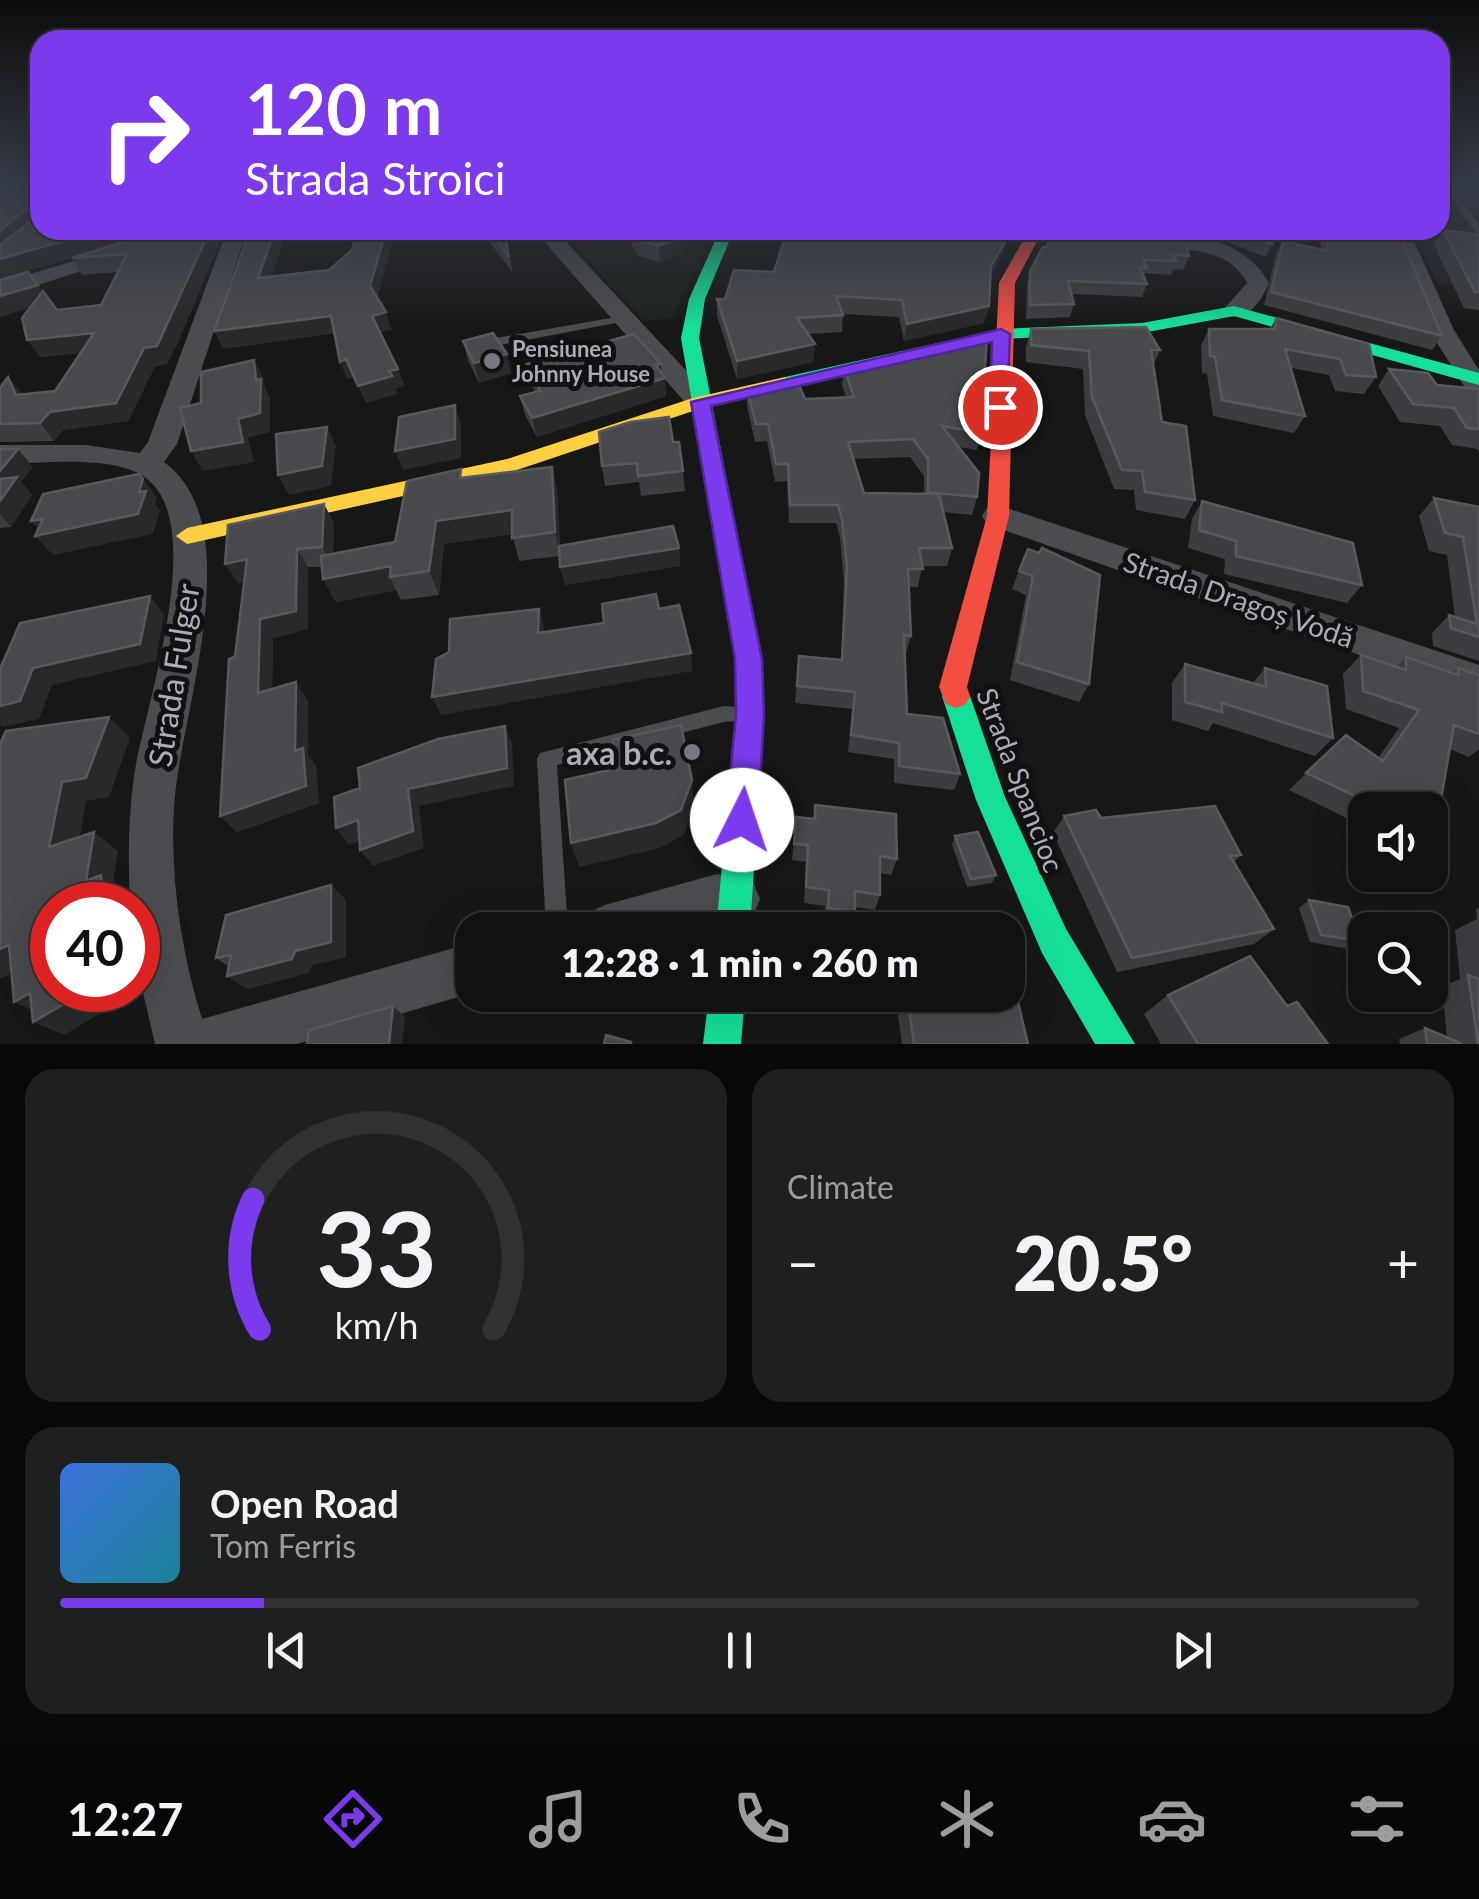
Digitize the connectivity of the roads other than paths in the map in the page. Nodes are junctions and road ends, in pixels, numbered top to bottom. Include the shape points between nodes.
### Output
1 (167, 240) edge
2 (233, 240) edge
3 (553, 240) edge
4 (723, 240) edge
5 (1031, 240) edge
6 (1178, 240) edge
7 (1403, 240) edge
8 (0, 290) edge
9 (1234, 311) junction
10 (622, 319) junction
11 (1001, 334) junction
12 (466, 348) edge
13 (1476, 381) edge
14 (700, 402) junction
15 (0, 455) edge
16 (147, 464) junction
17 (998, 516) junction
18 (187, 536) junction
19 (1479, 682) edge
20 (750, 714) junction
21 (556, 912) edge
22 (668, 912) edge
23 (732, 912) edge
24 (735, 912) edge
25 (455, 973) edge
26 (725, 1012) edge
27 (182, 1044) edge
28 (205, 1044) edge
29 (722, 1044) edge
30 (1116, 1044) edge

1 - 8 street
2 - 16 street via 162,444
3 - 10 street
4 - 14 street via 692,319
5 - 11 street, Strada Spancioc via 1007,283
6 - 9 street via 1245,262 1258,283
7 - 13 street via 1455,361
9 - 11 street via 1142,328
9 - 13 street
10 - 12 lane
10 - 14 street
11 - 14 street
11 - 17 street, Strada Spancioc
14 - 18 street via 511,465
14 - 20 street via 740,604
15 - 16 street
16 - 18 street, Strada Fulger via 162,473
17 - 19 street, Strada Dragoș Vodă
17 - 30 street, Strada Spancioc via 953,687 992,800 1054,941
18 - 27 street, Strada Fulger via 183,639 152,808 160,954
20 - 21 lane via 724,714 547,759
20 - 24 street
22 - 23 street via 717,898
25 - 28 street
26 - 29 street

